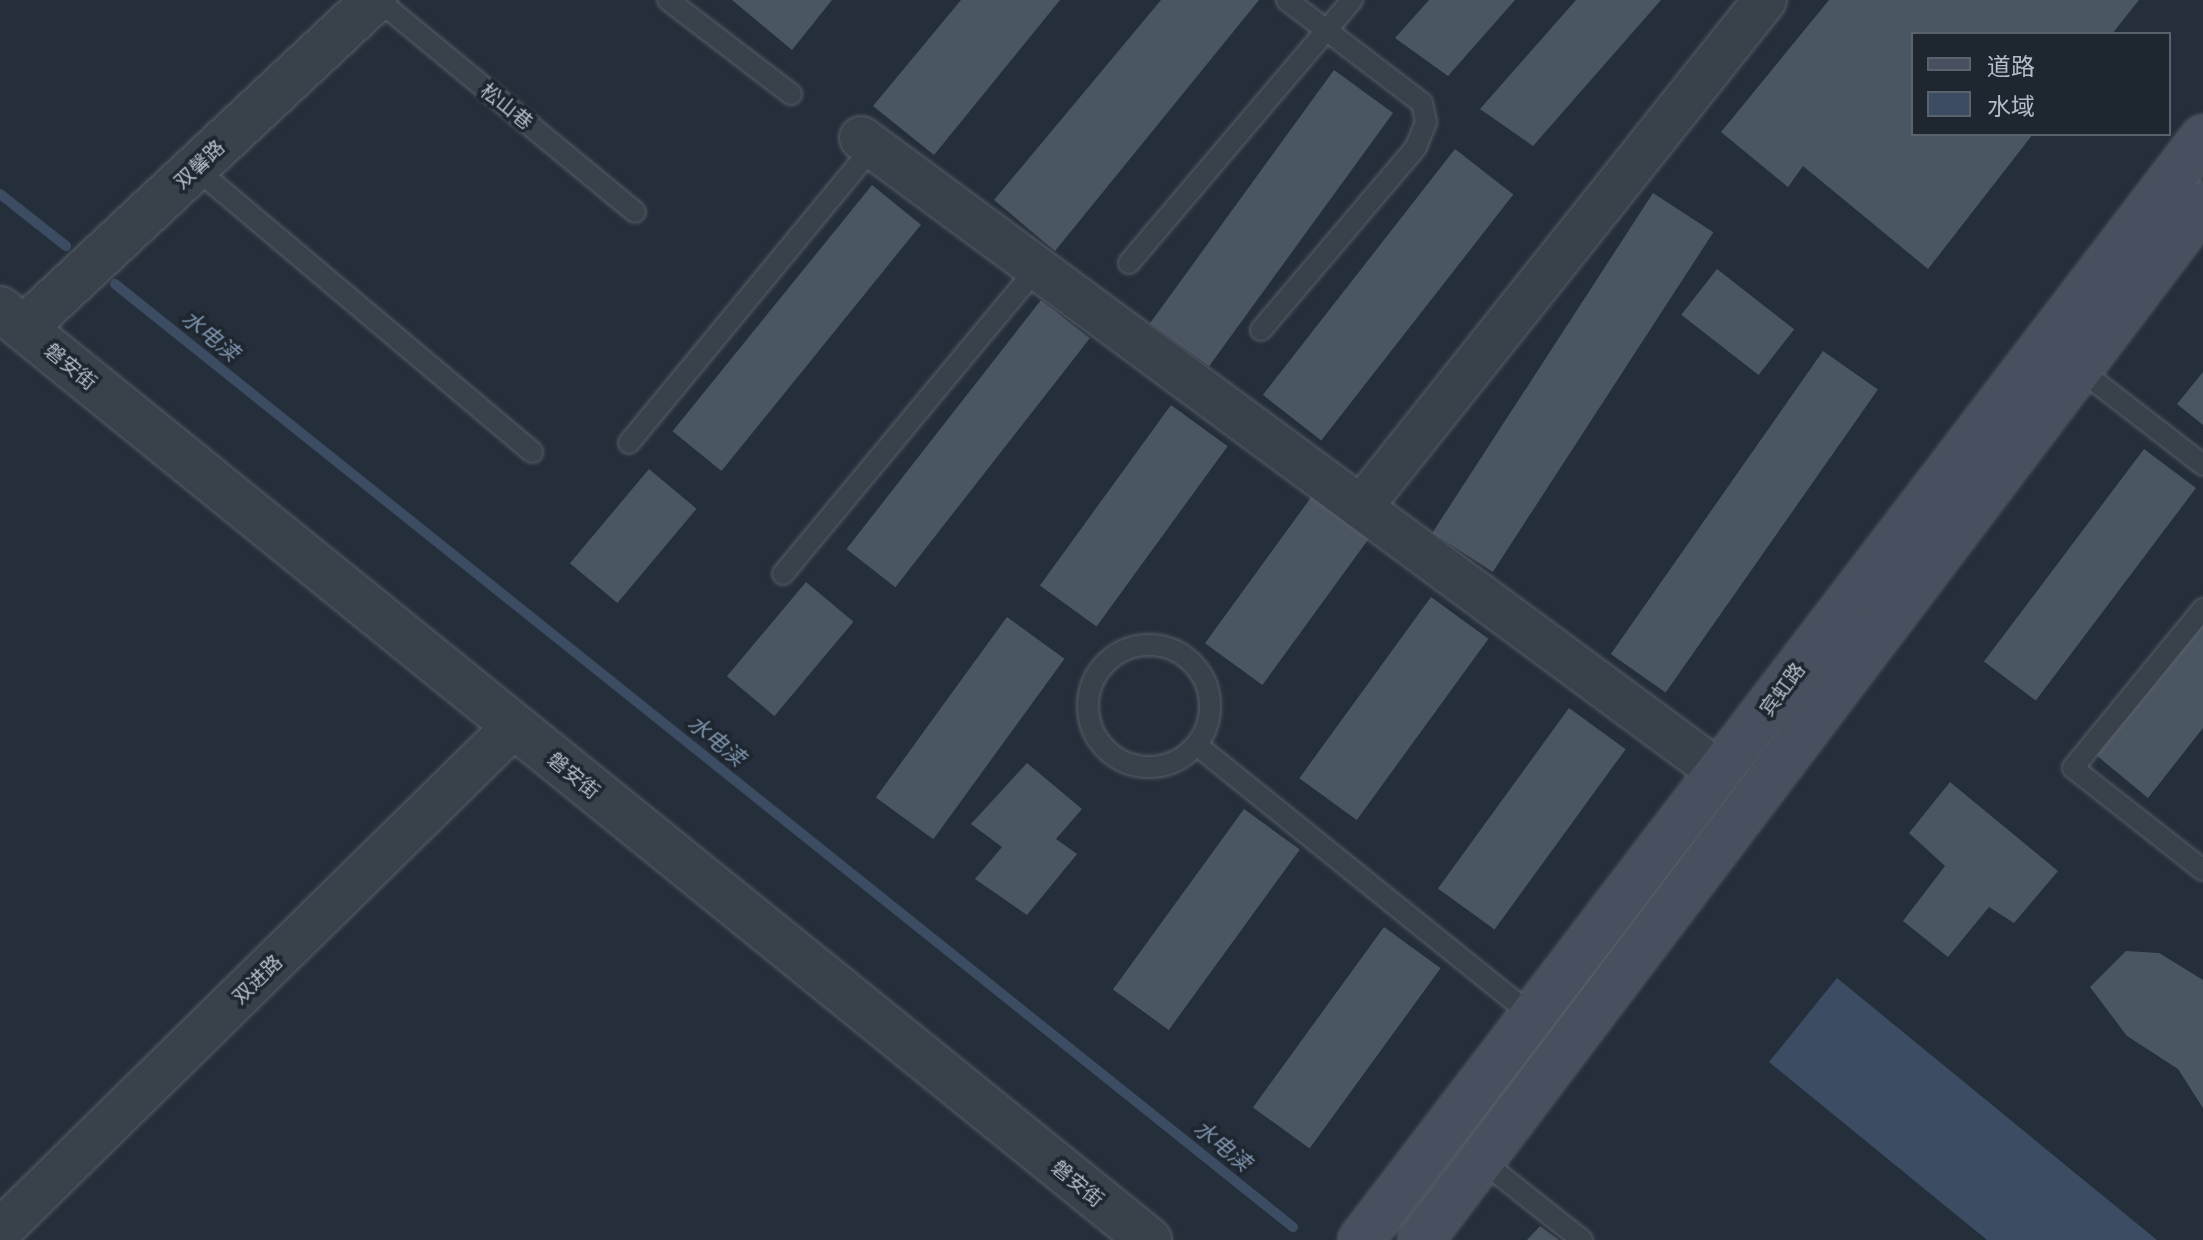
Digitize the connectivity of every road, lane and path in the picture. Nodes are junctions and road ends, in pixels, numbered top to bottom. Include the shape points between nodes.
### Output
1 (376, 0) edge
2 (668, 0) edge
3 (1287, 0) edge
4 (1352, 0) edge
5 (1765, 0) edge
6 (1326, 30) junction
7 (791, 94) dead end
8 (2203, 138) edge
9 (867, 143) joint
10 (195, 168) junction
11 (2203, 205) edge
12 (635, 212) dead end
13 (1129, 263) dead end
14 (1037, 268) junction
15 (12, 318) edge
16 (1261, 330) dead end
17 (2079, 369) junction
18 (629, 443) dead end
19 (532, 452) dead end
20 (2203, 465) edge
21 (1361, 507) junction
22 (783, 574) dead end
23 (2203, 609) edge
24 (513, 727) junction
25 (1198, 746) junction
26 (1719, 772) junction
27 (2203, 870) edge
28 (1533, 1016) junction
29 (1481, 1160) junction
30 (0, 1231) edge
31 (1149, 1240) edge
32 (1361, 1240) edge
33 (1421, 1240) edge
34 (1582, 1240) edge

1 - 10 street, 双馨路
1 - 12 lane, 松山巷
2 - 7 lane
3 - 6 lane
4 - 6 lane
5 - 21 street
6 - 13 lane
6 - 16 lane via 1422,103 1426,122 1416,147
8 - 26 main road, 宾虹路
9 - 14 street
9 - 18 lane
10 - 15 street, 双馨路
10 - 19 lane
11 - 17 main road
14 - 21 street
14 - 22 lane
15 - 24 street, 磐安街
17 - 20 lane
17 - 29 main road
21 - 26 street
23 - 27 lane via 2073,768
24 - 30 street, 双进路
24 - 31 street, 磐安街
25 - 25 lane via 1213,712 1193,665 1169,650 1143,647 1114,654 1091,675 1083,703 1112,753 1143,770
25 - 28 lane
26 - 28 main road, 宾虹路
28 - 32 main road, 宾虹路
29 - 33 main road
29 - 34 lane

